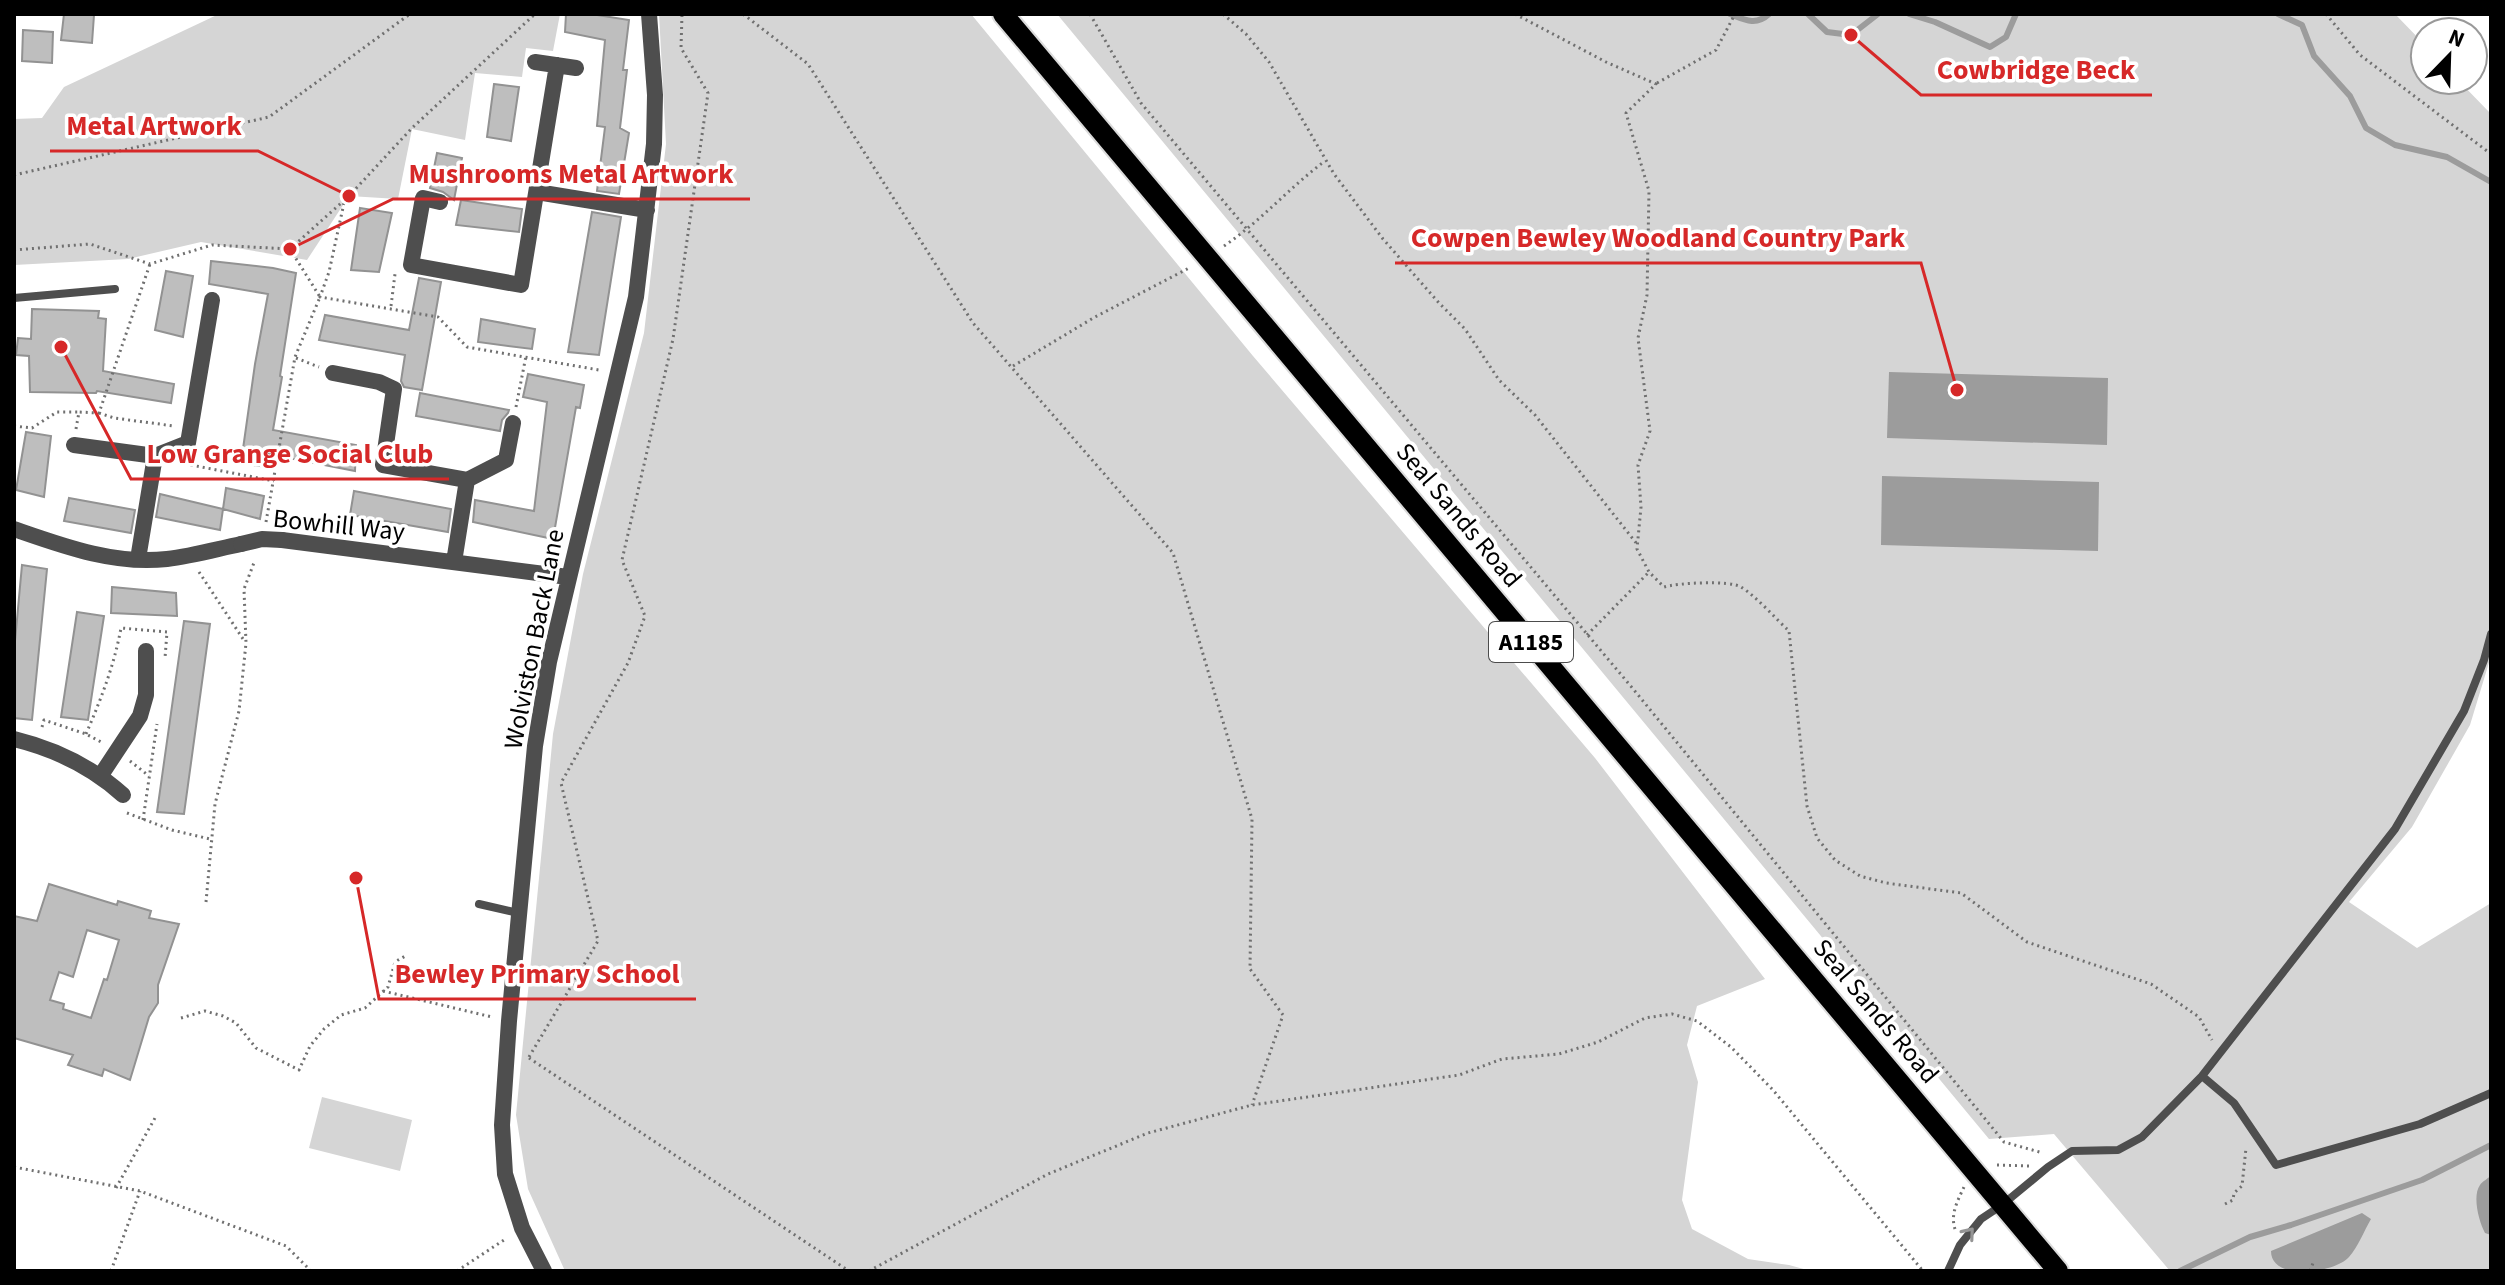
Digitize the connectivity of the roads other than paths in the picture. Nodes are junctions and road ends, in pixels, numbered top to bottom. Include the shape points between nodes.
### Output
1 (649, 14) edge
2 (1003, 14) edge
3 (535, 62) dead end
4 (557, 65) junction
5 (576, 68) dead end
6 (537, 192) junction
7 (440, 202) dead end
8 (647, 210) junction
9 (115, 289) dead end
10 (14, 298) edge
11 (212, 300) dead end
12 (333, 373) road end
13 (513, 423) road end
14 (74, 445) road end
15 (155, 456) junction
16 (467, 480) junction
17 (14, 529) edge
18 (138, 559) junction
19 (454, 562) junction
20 (568, 577) junction
21 (2491, 634) edge
22 (146, 651) dead end
23 (14, 739) edge
24 (101, 775) junction
25 (123, 795) dead end
26 (479, 904) dead end
27 (518, 913) junction
28 (2202, 1076) junction
29 (2491, 1093) edge
30 (2002, 1205) junction
31 (544, 1271) edge
32 (1948, 1271) edge
33 (2058, 1271) edge

1 - 8 street, Wolviston Back Lane via 655,95
2 - 30 main road, Seal Sands Road / A1185
3 - 4 street
4 - 5 street
4 - 6 street
6 - 7 street via 521,285 411,265 423,198
6 - 8 street
8 - 20 street, Wolviston Back Lane via 636,297
9 - 10 lane
11 - 15 street via 189,436
12 - 16 street via 394,389 383,465
13 - 16 street via 506,460
14 - 15 street
15 - 18 street
16 - 19 street
17 - 18 street, Bowhill Way via 95,555
18 - 19 street, Bowhill Way, bridge via 166,559 262,539
19 - 20 street, Bowhill Way
20 - 27 street, Wolviston Back Lane via 535,746
21 - 28 lane via 2464,711 2395,829
22 - 24 street via 146,695 140,716
23 - 24 street
24 - 25 street
26 - 27 lane
27 - 31 street, Wolviston Back Lane via 502,1125 505,1174 522,1228
28 - 29 lane via 2234,1103 2276,1165 2420,1124
28 - 30 lane via 2142,1137 2118,1150 2072,1151
32 -> 30 lane via 1967,1236
30 - 33 main road, Seal Sands Road / A1185

